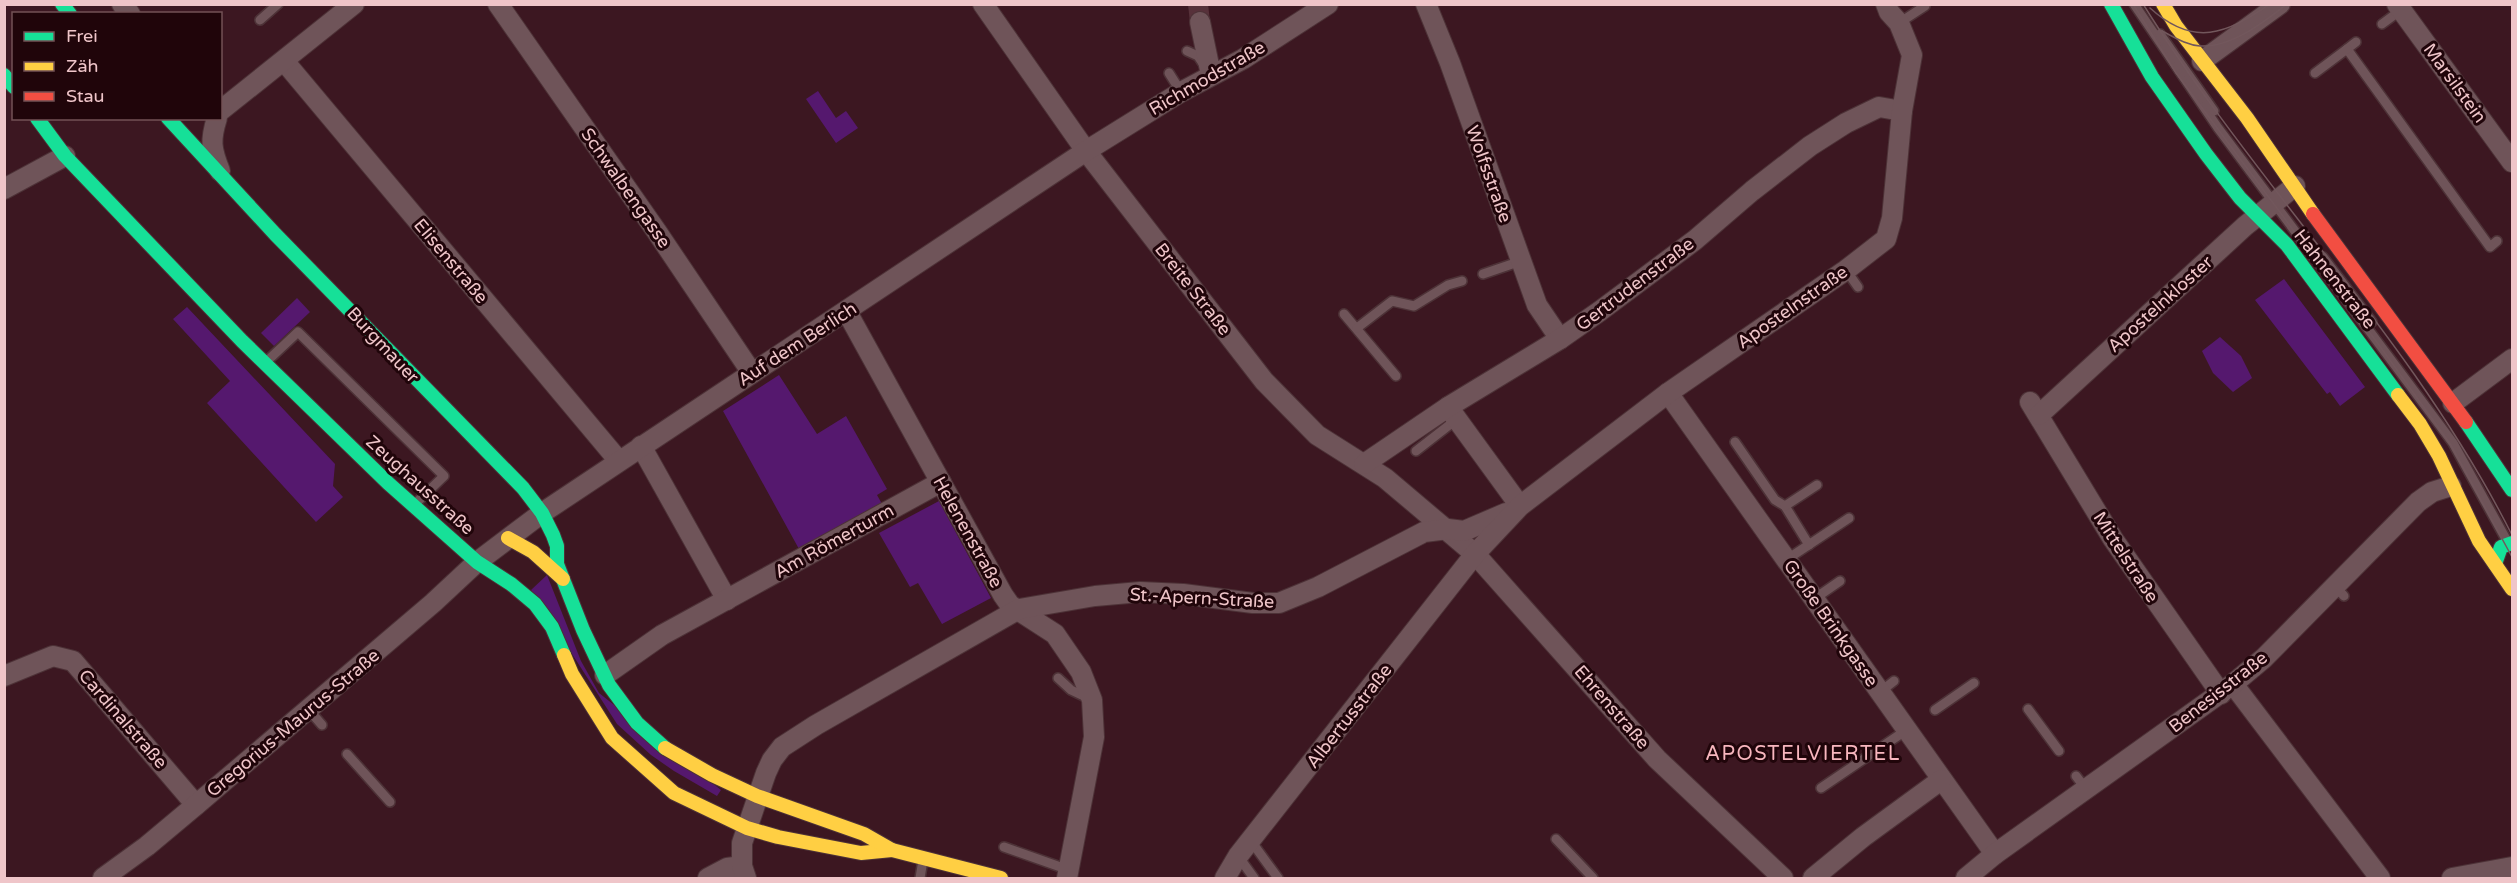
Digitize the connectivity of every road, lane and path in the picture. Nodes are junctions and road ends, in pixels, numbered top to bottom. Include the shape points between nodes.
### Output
1 (278, 4) edge
2 (354, 4) edge
3 (498, 4) edge
4 (982, 4) edge
5 (1328, 4) edge
6 (1426, 4) edge
7 (1886, 4) edge
8 (2110, 4) edge
9 (2134, 4) edge
10 (2141, 4) edge
11 (2163, 4) edge
12 (2280, 4) edge
13 (1926, 6) edge
14 (2399, 7) edge
15 (1898, 14) edge
16 (260, 20) dead end
17 (1200, 21) tunnel mouth
18 (2382, 24) dead end
19 (2356, 42) dead end
20 (2347, 49) junction
21 (1186, 51) dead end
22 (284, 61) junction
23 (2202, 61) junction
24 (1168, 72) dead end
25 (2315, 73) dead end
26 (1211, 75) junction
27 (1181, 92) junction
28 (222, 109) edge
29 (1902, 111) junction
30 (38, 120) edge
31 (170, 120) edge
32 (216, 120) edge
33 (1086, 151) junction
34 (65, 156) junction
35 (2512, 162) edge
36 (223, 178) junction
37 (2295, 186) junction
38 (4, 189) edge
39 (2277, 201) junction
40 (2259, 215) junction
41 (2497, 242) dead end
42 (1521, 261) junction
43 (1846, 270) junction
44 (1483, 274) dead end
45 (1462, 280) dead end
46 (1858, 287) dead end
47 (847, 312) junction
48 (1344, 314) dead end
49 (1358, 328) junction
50 (1555, 331) junction
51 (2512, 359) edge
52 (265, 363) junction
53 (752, 372) junction
54 (1396, 376) dead end
55 (1668, 393) junction
56 (2453, 403) junction
57 (2034, 408) joint
58 (1453, 413) junction
59 (1735, 442) dead end
60 (641, 446) junction
61 (1416, 451) dead end
62 (619, 461) junction
63 (1364, 464) junction
64 (941, 482) junction
65 (1817, 485) dead end
66 (2451, 486) junction
67 (2512, 489) edge
68 (414, 506) junction
69 (1520, 506) junction
70 (1785, 506) junction
71 (542, 513) junction
72 (1849, 518) dead end
73 (1448, 529) junction
74 (508, 538) junction
75 (1809, 545) junction
76 (2511, 545) edge
77 (1475, 554) junction
78 (1786, 560) junction
79 (477, 562) junction
80 (2495, 564) junction
81 (563, 579) junction
82 (1840, 581) dead end
83 (2512, 589) edge
84 (1814, 599) junction
85 (727, 600) junction
86 (1019, 609) junction
87 (605, 675) junction
88 (4, 676) edge
89 (1058, 678) dead end
90 (1974, 683) dead end
91 (2227, 689) junction
92 (1092, 700) junction
93 (2028, 709) dead end
94 (309, 710) junction
95 (1935, 710) dead end
96 (322, 725) dead end
97 (1910, 727) junction
98 (2058, 751) dead end
99 (347, 754) dead end
100 (1941, 780) junction
101 (1821, 788) dead end
102 (757, 796) junction
103 (390, 802) dead end
104 (196, 805) junction
105 (747, 828) junction
106 (1556, 839) dead end
107 (1249, 842) junction
108 (1004, 847) dead end
109 (892, 850) junction
110 (1995, 854) junction
111 (923, 858) junction
112 (2512, 867) edge
113 (744, 872) edge
114 (1068, 874) edge
115 (103, 879) edge
116 (708, 879) edge
117 (920, 879) edge
118 (1001, 879) edge
119 (1225, 879) edge
120 (1254, 879) edge
121 (1278, 879) edge
122 (1593, 879) edge
123 (1783, 879) edge
124 (1813, 879) edge
125 (1966, 879) edge
126 (2380, 879) edge
127 (2452, 879) edge

1 - 16 lane
2 - 22 street
3 - 53 street, Schwalbengasse
4 - 33 street, Breite Straße
5 - 26 street, Richmodstraße
6 - 42 street, Wolfsstraße via 1452,88
7 - 15 street, Apostelnstraße via 1889,12
8 - 40 street, Hahnenstraße via 2152,77 2195,139 2240,198
9 - 39 lane via 2178,72
10 - 39 lane
11 - 23 street, Hahnenstraße
12 - 23 street
13 - 15 lane
14 - 18 lane
14 - 35 street, Marsilstein
15 - 29 street, Apostelnstraße via 1912,55
17 - 26 street
19 - 20 lane
20 - 25 lane
20 - 41 lane via 2490,247
21 - 26 lane via 1198,56
22 - 28 street
22 - 62 street, Elisenstraße
23 - 37 street, Hahnenstraße
24 - 27 lane
26 - 27 street, Richmodstraße
27 - 33 street, Richmodstraße
29 - 43 street, Apostelnstraße via 1886,239
29 - 50 street, Gertrudenstraße via 1879,107 1846,123 1810,146 1672,257
30 - 34 street, Zeughausstraße
31 - 36 street, Burgmauer
32 - 36 street, Burgmauer via 211,137 213,155
33 - 47 street, Auf dem Berlich
33 - 63 street, Breite Straße via 1264,381 1317,435
34 - 38 street
34 - 52 street, Zeughausstraße
36 - 71 street, Burgmauer via 420,386 489,451
37 - 39 street, Apostelnkloster
37 - 56 street, Hahnenstraße
39 - 40 street, Apostelnkloster
39 - 76 lane via 2453,443
40 - 57 street, Apostelnkloster
40 - 66 street, Hahnenstraße via 2287,245 2386,375 2439,456
42 - 44 lane
42 - 50 street, Wolfsstraße via 1537,305
43 - 46 lane
43 - 55 street, Apostelnstraße
45 - 49 lane via 1414,306 1392,301
47 - 53 street, Auf dem Berlich
47 - 64 street, Helenenstraße
48 - 49 lane
49 - 54 lane
50 - 58 street, Gertrudenstraße
51 - 56 street
52 - 68 street, Zeughausstraße
52 - 68 lane via 298,332 444,476
53 - 60 street, Auf dem Berlich
55 - 69 street, Apostelnstraße
55 - 78 street, Große Brinkgasse
56 - 67 street, Hahnenstraße
57 - 91 street, Mittelstraße via 2113,539
58 - 61 lane
58 - 63 street, Gertrudenstraße
58 - 69 street
59 - 70 lane via 1776,500
60 - 62 street, Auf dem Berlich
60 - 85 street
62 - 71 street, Auf dem Berlich
63 - 73 street, Breite Straße
64 - 85 street, Am Römerturm
64 - 86 street, Helenenstraße via 1003,595
65 - 70 lane
66 - 80 street, Hahnenstraße
66 - 91 street, Benesisstraße via 2418,502 2340,592
68 - 79 street, Zeughausstraße
69 - 73 street, Apostelnstraße via 1464,531
69 - 77 street, Apostelnstraße
70 - 75 lane
71 - 74 street, Auf dem Berlich
71 - 81 street via 557,546 557,564
72 - 75 lane
73 - 77 street, Ehrenstraße
73 - 86 street, St.-Apern-Straße via 1424,532 1279,603 1140,592
74 - 79 street, Gregorius-Maurus-Straße
74 - 81 street via 533,552
75 - 78 lane
76 - 80 street via 2501,547
77 - 107 street, Albertusstraße
77 - 123 street, Ehrenstraße via 1657,759
78 - 84 street, Große Brinkgasse
79 - 94 street, Gregorius-Maurus-Straße
79 - 105 street, Zeughausstraße via 511,584 545,616 572,674 612,738 633,760 674,793
80 - 83 street, Hahnenstraße
81 - 87 street
82 - 84 lane
84 - 97 street, Große Brinkgasse via 1887,686
85 - 87 street, Am Römerturm via 662,635
86 - 92 street, Helenenstraße via 1055,634 1081,672
86 - 102 street, St.-Apern-Straße via 782,747
87 - 102 street via 637,723 668,751
88 - 104 street, Cardinalstraße via 53,656 73,662
89 - 92 lane via 1071,690
90 - 95 lane
91 - 110 street, Benesisstraße via 2081,782
91 - 126 street, Mittelstraße
92 - 114 street, Helenenstraße via 1094,737
93 - 98 lane
94 - 96 lane
94 - 104 street, Gregorius-Maurus-Straße
97 - 100 street, Große Brinkgasse
97 - 101 lane
99 - 103 lane
100 - 110 street, Große Brinkgasse
100 - 124 street
102 - 105 street, St.-Apern-Straße
102 - 109 street via 864,834
104 - 115 street, Gregorius-Maurus-Straße
105 - 109 street, Zeughausstraße via 861,853
105 - 113 street, St.-Apern-Straße via 742,843
106 - 122 lane
107 - 119 street, Albertusstraße
107 - 120 lane
107 - 121 lane
108 - 114 lane
109 - 111 street
110 - 125 street, Benesisstraße
111 - 117 lane
111 - 118 street
112 - 127 street
113 - 116 street via 727,868

